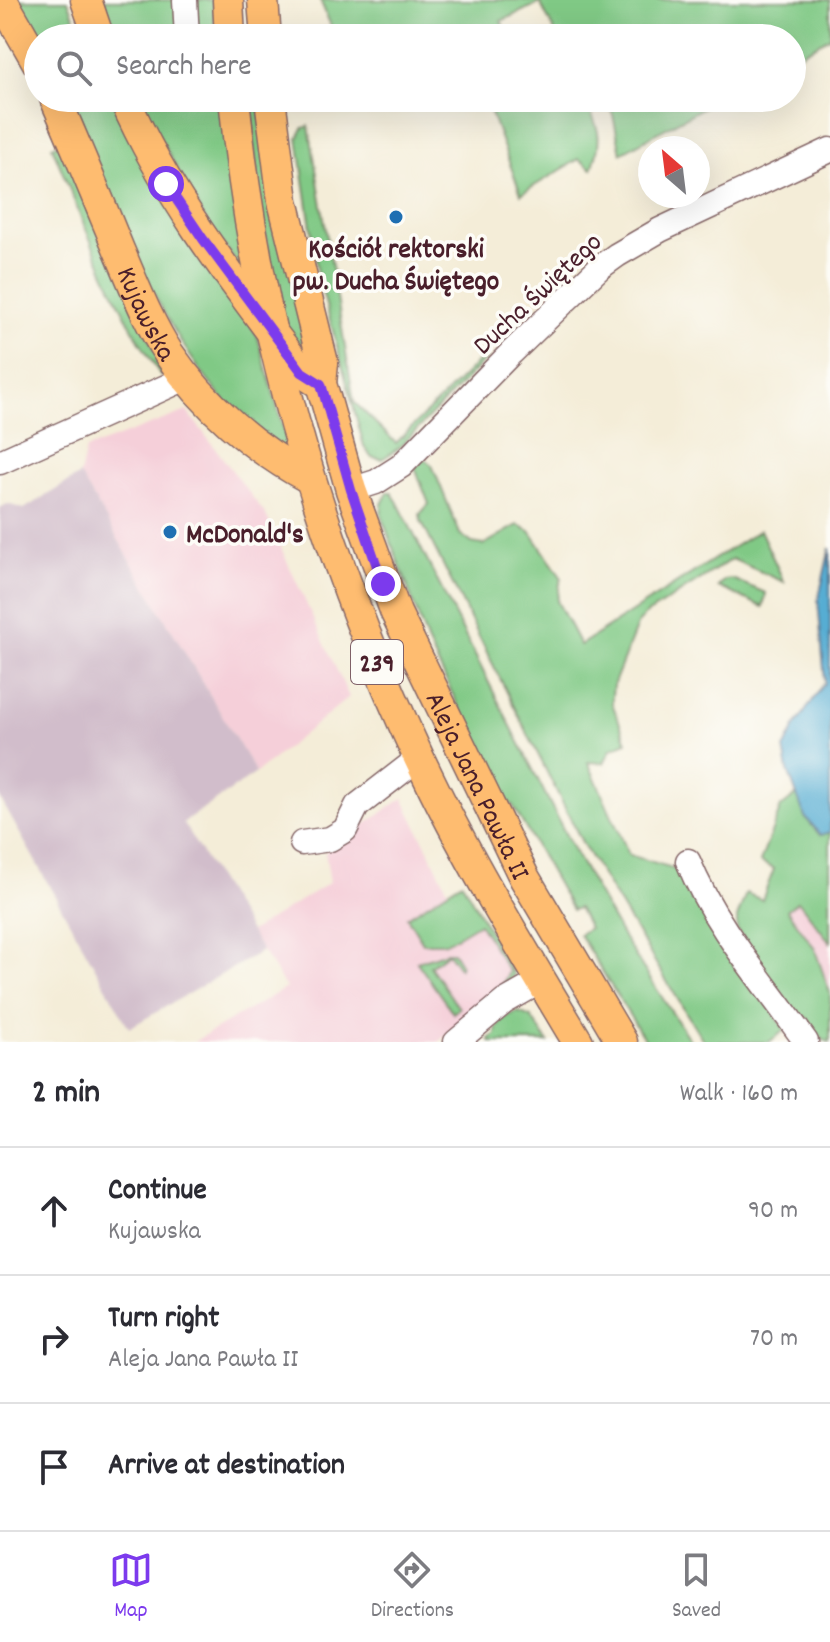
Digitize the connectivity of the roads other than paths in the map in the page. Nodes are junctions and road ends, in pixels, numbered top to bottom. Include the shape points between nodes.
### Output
1 (2, 0) edge
2 (86, 0) edge
3 (185, 0) edge
4 (228, 0) edge
5 (263, 0) edge
6 (94, 24) edge
7 (186, 24) edge
8 (229, 24) edge
9 (265, 24) edge
10 (24, 38) edge
11 (61, 112) edge
12 (131, 112) edge
13 (236, 112) edge
14 (272, 112) edge
15 (830, 150) edge
16 (270, 330) junction
17 (186, 378) junction
18 (321, 384) junction
19 (0, 462) edge
20 (309, 478) junction
21 (351, 490) junction
22 (419, 758) junction
23 (302, 843) dead end
24 (688, 861) dead end
25 (541, 981) junction
26 (456, 1042) edge
27 (578, 1042) edge
28 (622, 1042) edge
29 (806, 1042) edge

1 - 10 main road
2 - 6 main road
3 - 7 street
4 - 8 main road
5 - 9 main road
11 - 17 main road, Kujawska via 143,307
12 - 16 main road via 166,184
13 - 16 main road, Aleja Jana Pawła II / 239
14 - 18 main road, Aleja Jana Pawła II / 239 via 283,201 323,363
15 - 21 street, Ducha Świętego via 647,236 599,268 401,466
16 - 18 main road via 302,372
16 - 20 main road, Aleja Jana Pawła II / 239
17 - 19 street
17 - 20 main road, Kujawska via 256,445
18 - 21 main road, Aleja Jana Pawła II / 239
20 - 22 main road, Aleja Jana Pawła II / 239 via 348,590
21 - 28 main road, Aleja Jana Pawła II / 239 via 396,613 482,794 524,877
22 - 23 street via 357,806 345,830 330,839
22 - 25 main road, Aleja Jana Pawła II / 239
24 - 29 street via 701,894 730,939
25 - 26 street via 504,1002
25 - 27 main road, Aleja Jana Pawła II / 239

